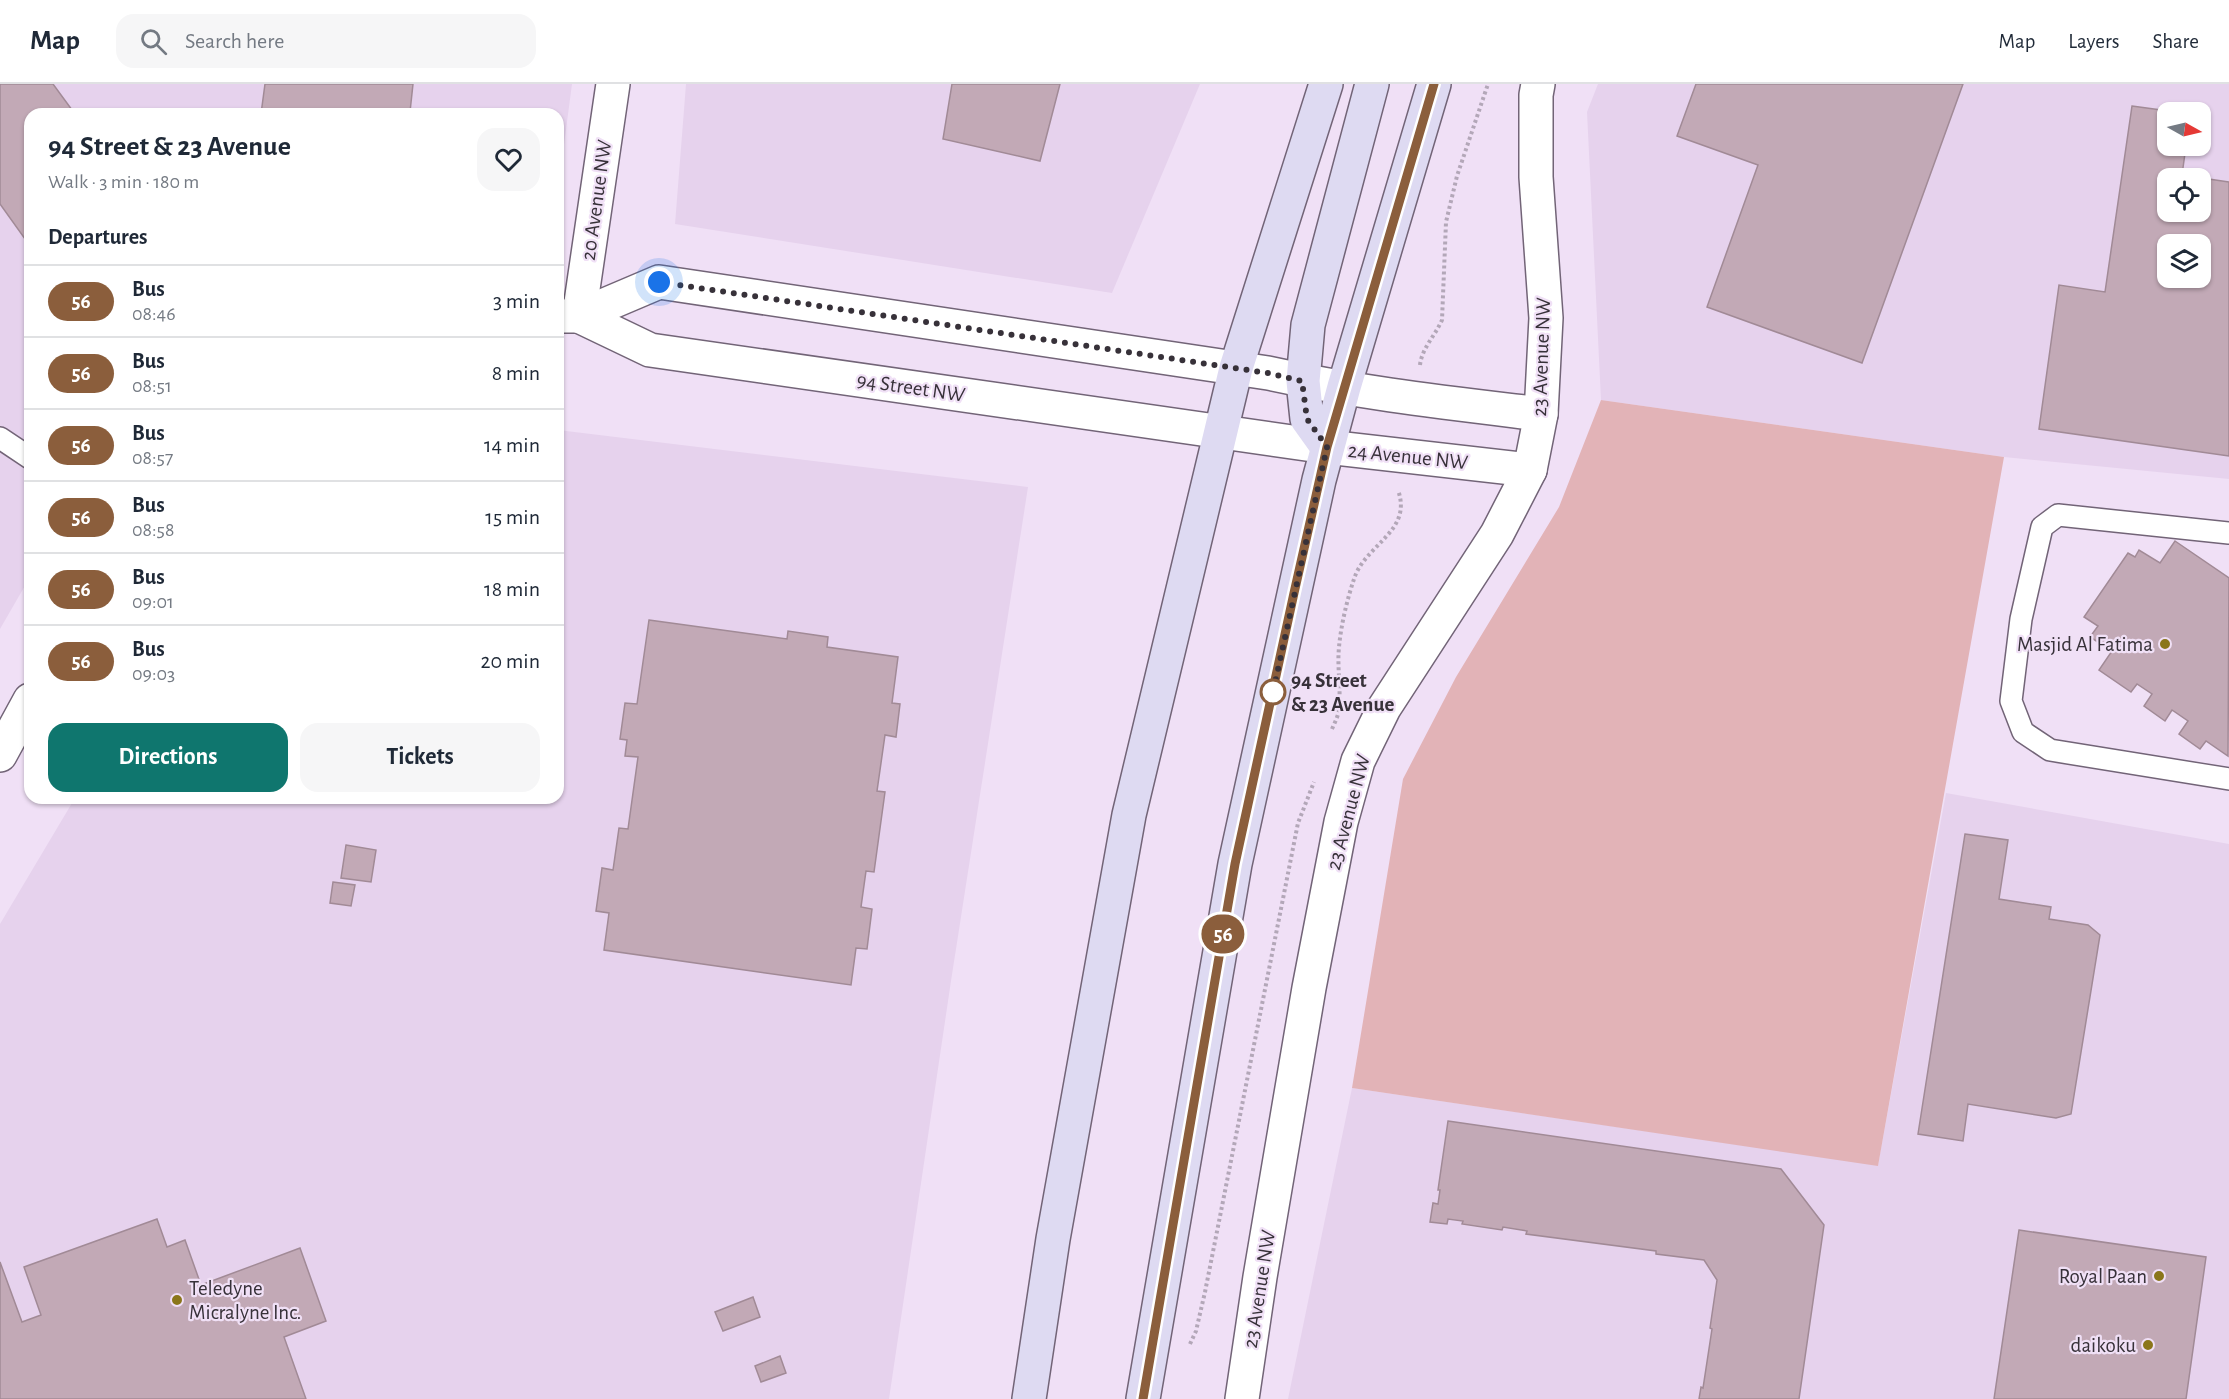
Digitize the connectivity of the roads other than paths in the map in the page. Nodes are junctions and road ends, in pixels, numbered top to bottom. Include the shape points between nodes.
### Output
1 (613, 84) edge
2 (1326, 84) edge
3 (1372, 84) edge
4 (1434, 84) edge
5 (1538, 84) edge
6 (569, 316) edge
7 (1236, 368) junction
8 (1302, 381) junction
9 (1344, 387) junction
10 (1541, 414) junction
11 (1236, 433) junction
12 (0, 438) edge
13 (1327, 447) junction
14 (24, 454) edge
15 (1530, 470) junction
16 (2229, 533) edge
17 (24, 711) edge
18 (0, 755) edge
19 (2229, 779) edge
20 (1029, 1399) edge
21 (1143, 1399) edge
22 (1242, 1399) edge

1 - 6 street, 20 Avenue NW
2 - 7 main road
3 - 8 main road via 1308,325
4 - 9 main road
5 - 10 street, 23 Avenue NW via 1536,177 1546,318
6 - 7 street via 659,282
6 - 11 street, 94 Street NW via 650,350
7 - 8 street
7 - 11 main road
8 - 9 street
8 - 13 main road via 1307,419
9 - 10 street
9 - 13 main road
10 - 15 street, 23 Avenue NW
11 - 13 street, 24 Avenue NW
11 - 20 main road via 1129,815 1053,1239
12 - 14 lane
13 - 15 street, 24 Avenue NW
13 - 21 main road via 1235,864
15 - 22 street, 23 Avenue NW via 1497,534 1384,708 1358,761 1341,822 1309,988
16 - 19 lane via 2058,514 2042,527 2020,619 2011,701 2023,732 2050,750
17 - 18 street

